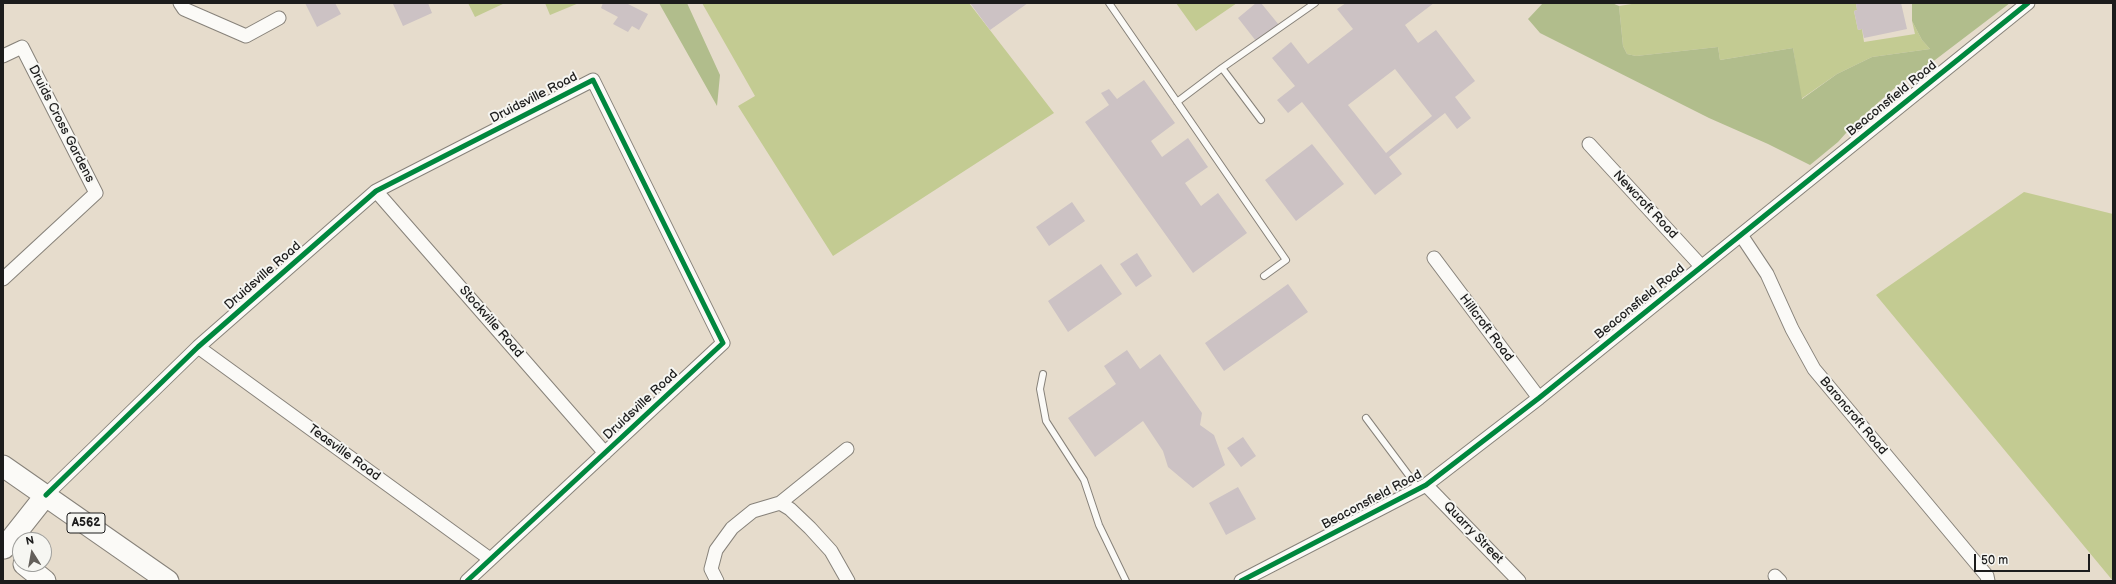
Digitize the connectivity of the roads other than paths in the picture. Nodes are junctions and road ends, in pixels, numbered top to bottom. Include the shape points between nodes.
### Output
1 (180, 3) edge
2 (1108, 3) edge
3 (1315, 3) edge
4 (2028, 3) edge
5 (279, 18) dead end
6 (3, 56) edge
7 (1222, 68) junction
8 (1177, 102) junction
9 (1261, 120) dead end
10 (1589, 144) dead end
11 (376, 191) junction
12 (1741, 235) junction
13 (1434, 258) dead end
14 (1701, 266) junction
15 (1264, 276) dead end
16 (3, 279) edge
17 (198, 347) junction
18 (1043, 374) dead end
19 (1539, 398) junction
20 (1366, 418) dead end
21 (847, 449) dead end
22 (606, 453) junction
23 (3, 466) edge
24 (1423, 487) junction
25 (46, 495) junction
26 (780, 503) junction
27 (3, 548) edge
28 (12, 555) edge
29 (490, 559) junction
30 (34, 572) edge
31 (45, 581) edge
32 (168, 581) edge
33 (467, 581) edge
34 (717, 581) edge
35 (848, 581) edge
36 (1126, 581) edge
37 (1241, 581) edge
38 (1519, 581) edge
39 (1988, 581) edge

1 - 5 street via 184,9 246,36
2 - 8 lane
3 - 7 lane
4 - 12 street, Beaconsfield Road
6 - 16 street, Druids Cross Gardens via 22,47 96,193
7 - 8 lane
7 - 9 lane
8 - 15 lane via 1286,260
10 - 14 street, Newcroft Road
11 - 17 street, Druidsville Road
11 - 22 street, Stockville Road
11 - 22 street, Druidsville Road via 593,80 723,343
12 - 14 street, Beaconsfield Road
12 - 39 street, Baroncroft Road via 1767,274 1814,369 1987,576
13 - 19 street, Hillcroft Road
14 - 19 street, Beaconsfield Road
17 - 25 street, Druidsville Road
17 - 29 street, Teasville Road
18 - 36 lane via 1040,389 1046,421 1084,480 1100,525
19 - 24 street, Beaconsfield Road
20 - 24 lane
21 - 26 street
22 - 29 street, Druidsville Road
23 - 25 highway, A562
24 - 37 street, Beaconsfield Road
24 - 38 street, Quarry Street
25 - 27 highway
25 - 32 highway, A562
26 - 34 street via 753,511 732,528 716,550 711,569
26 - 35 street via 790,509 831,551
27 - 28 highway
29 - 33 street, Druidsville Road
30 - 31 highway

